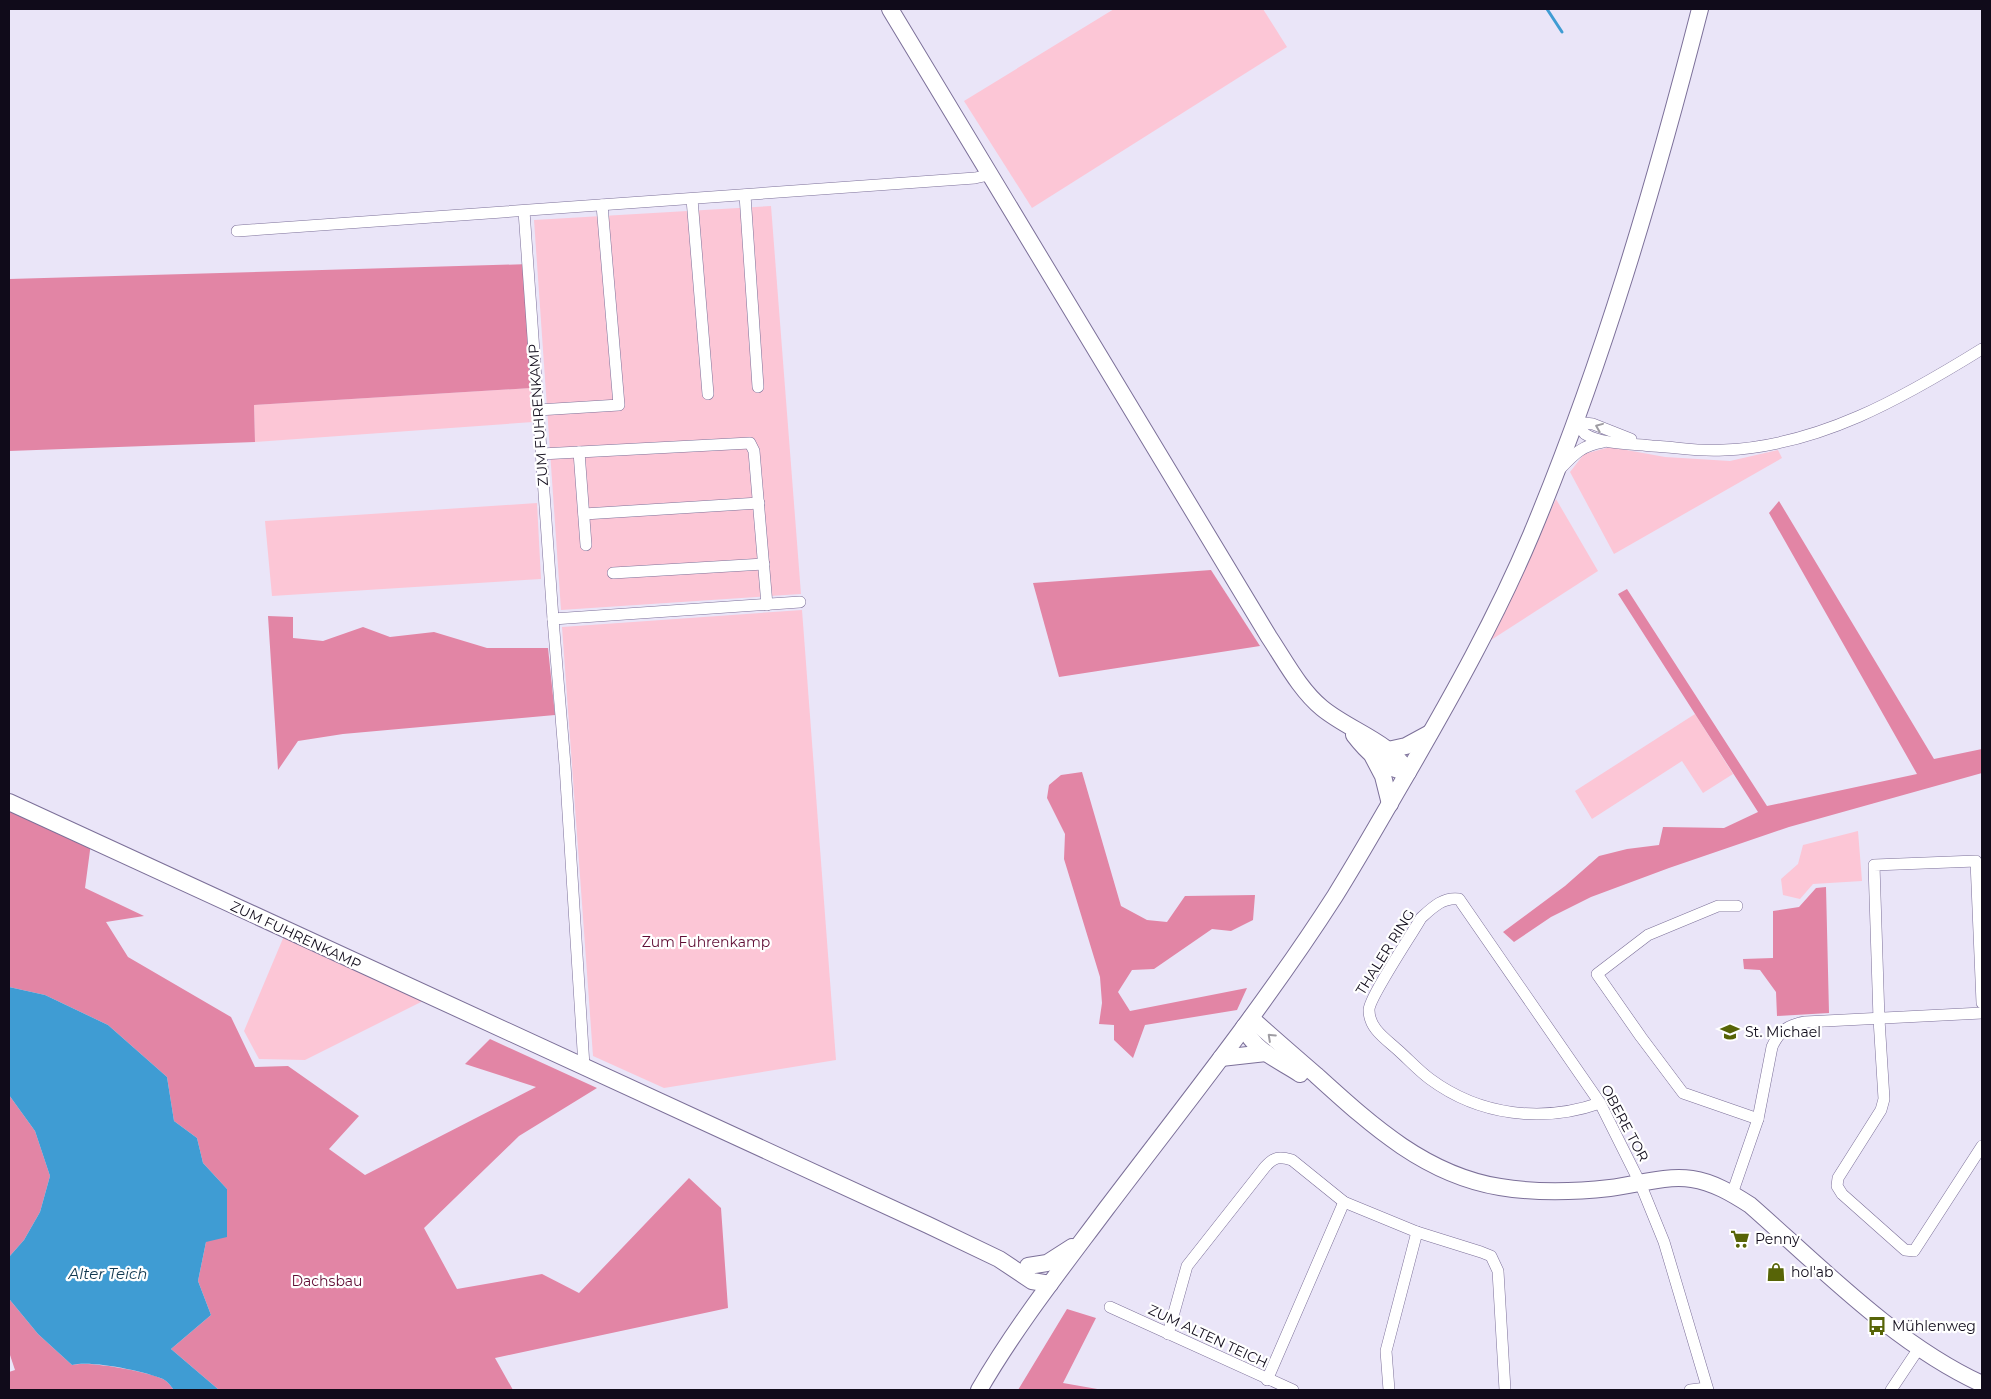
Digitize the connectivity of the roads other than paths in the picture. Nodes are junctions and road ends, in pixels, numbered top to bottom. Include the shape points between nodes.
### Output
1 (890, 9) edge
2 (1700, 9) edge
3 (989, 172) junction
4 (746, 195) junction
5 (692, 199) junction
6 (602, 205) junction
7 (524, 211) junction
8 (238, 231) dead end
9 (1982, 350) edge
10 (758, 387) dead end
11 (708, 394) dead end
12 (538, 410) junction
13 (1576, 422) junction
14 (1607, 441) junction
15 (1655, 446) junction
16 (579, 452) junction
17 (541, 454) junction
18 (1554, 476) junction
19 (759, 503) junction
20 (584, 514) junction
21 (586, 545) dead end
22 (764, 564) junction
23 (613, 573) dead end
24 (800, 602) dead end
25 (767, 605) junction
26 (553, 619) junction
27 (1346, 726) junction
28 (1431, 732) junction
29 (1388, 750) junction
30 (1372, 755) junction
31 (1408, 772) junction
32 (9, 802) edge
33 (1390, 804) junction
34 (1460, 899) joint
35 (1737, 906) dead end
36 (1982, 1003) edge
37 (1982, 1013) edge
38 (1879, 1019) junction
39 (1247, 1022) junction
40 (1266, 1053) junction
41 (1221, 1058) junction
42 (584, 1066) junction
43 (1333, 1092) junction
44 (1600, 1103) junction
45 (1758, 1119) junction
46 (1982, 1146) edge
47 (1640, 1183) junction
48 (1732, 1194) junction
49 (1344, 1202) junction
50 (1417, 1232) junction
51 (1085, 1236) junction
52 (999, 1259) junction
53 (1028, 1266) junction
54 (1050, 1284) junction
55 (1110, 1307) dead end
56 (1168, 1334) junction
57 (1919, 1348) junction
58 (1267, 1380) junction
59 (1982, 1384) edge
60 (1708, 1389) edge
61 (979, 1390) edge
62 (1293, 1390) edge
63 (1389, 1390) edge
64 (1506, 1390) edge
65 (1690, 1390) edge
66 (1891, 1390) edge

1 - 3 main road
2 - 13 main road via 1646,209
3 - 4 street via 975,178
3 - 27 main road via 1269,637 1306,690 1321,707
4 - 5 street
4 - 10 street
5 - 6 street
5 - 11 street
6 - 7 street
6 - 12 street via 619,405
7 - 8 street
7 - 12 street, ZUM FUHRENKAMP
9 - 15 street via 1902,396 1853,420 1810,435 1725,450
12 - 17 street, ZUM FUHRENKAMP
13 - 14 street via 1585,433
15 -> 13 street via 1592,424
13 - 18 main road
14 - 15 street
14 - 18 street via 1579,449
16 - 17 street
16 - 19 street via 750,444 754,451
16 - 20 street
17 - 26 street, ZUM FUHRENKAMP
18 - 28 main road via 1478,647
19 - 20 street
19 - 22 street
20 - 21 street
22 - 23 street
22 - 25 street
24 - 25 street
25 - 26 street
26 - 42 street, ZUM FUHRENKAMP
27 - 29 main road
27 - 30 main road
28 - 29 main road via 1406,746
28 - 31 main road
29 - 31 main road
30 - 31 main road via 1396,771
30 - 33 main road via 1383,776
31 - 33 main road
32 - 42 main road, ZUM FUHRENKAMP
33 - 39 main road via 1334,897
34 - 44 street, OBERE TOR
34 - 44 street, THALER RING via 1448,899 1437,904 1422,918 1370,1001 1370,1018 1376,1030 1431,1080 1473,1102 1528,1115 1560,1114
35 - 45 street via 1718,906 1648,936 1597,974 1683,1093
36 - 38 street via 1976,861 1874,865
37 - 38 street
38 - 45 street via 1805,1022 1782,1030 1772,1047
38 - 46 street via 1884,1099 1881,1110 1838,1178 1837,1186 1842,1194 1905,1250 1914,1251
39 - 40 main road via 1251,1041
39 - 41 main road
43 -> 39 main road
40 - 41 main road
40 - 43 main road
41 - 51 main road
42 - 52 main road, ZUM FUHRENKAMP
43 - 47 main road via 1376,1128 1425,1161 1467,1178 1498,1187 1540,1191 1590,1190
44 - 47 street, OBERE TOR
45 - 48 street
47 - 48 main road via 1692,1179
47 - 60 street, OBERE TOR via 1664,1242
48 - 57 main road via 1750,1205
49 - 50 street
49 - 56 street via 1292,1160 1273,1159 1187,1266
49 - 58 street
50 - 63 street via 1386,1351
50 - 64 street via 1481,1252 1491,1256 1495,1263
51 - 53 main road, ZUM FUHRENKAMP via 1051,1261
51 - 54 main road
52 - 53 main road, ZUM FUHRENKAMP
52 - 54 main road, ZUM FUHRENKAMP via 1032,1281
53 - 54 main road, ZUM FUHRENKAMP via 1041,1273
54 - 61 main road
55 - 56 street, ZUM ALTEN TEICH
56 - 58 street, ZUM ALTEN TEICH
57 - 59 main road
57 - 66 street
58 - 62 street, ZUM ALTEN TEICH
60 - 65 street

